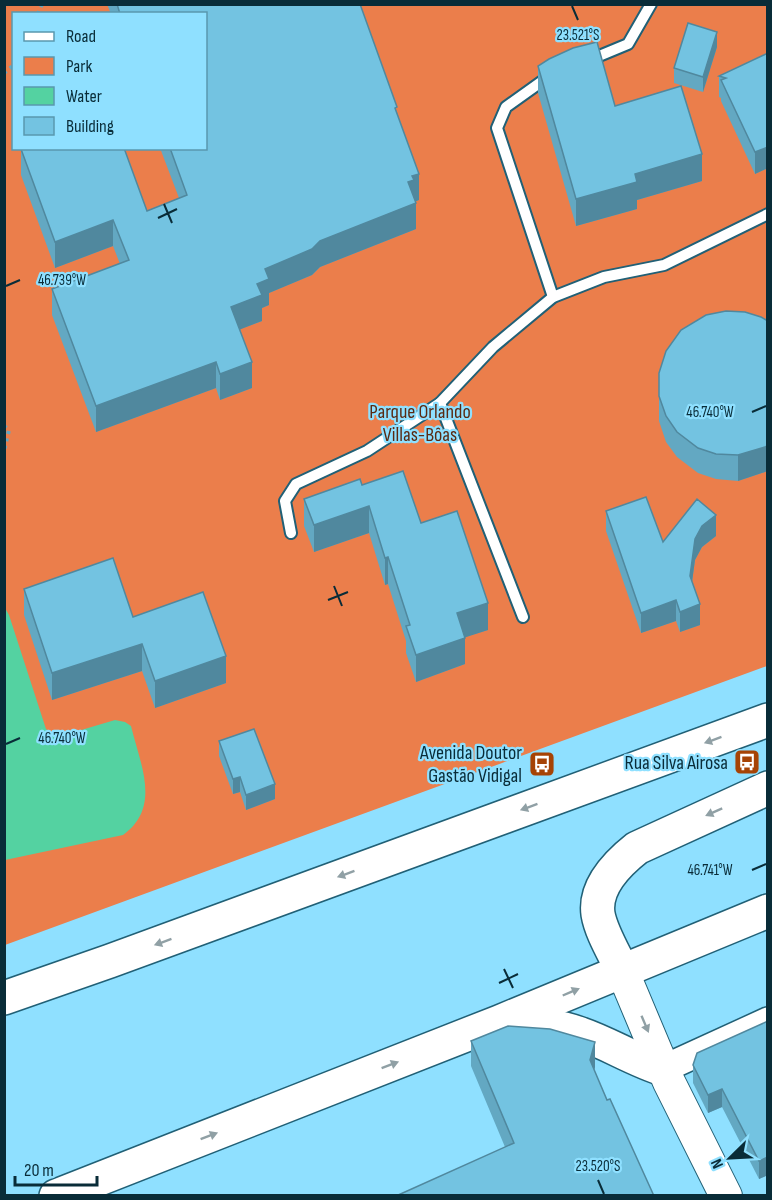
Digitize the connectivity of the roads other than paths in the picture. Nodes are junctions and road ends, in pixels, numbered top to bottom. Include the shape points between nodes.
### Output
1 (651, 4) edge
2 (576, 66) edge
3 (555, 75) edge
4 (768, 214) edge
5 (553, 297) junction
6 (440, 403) junction
7 (291, 533) dead end
8 (523, 617) dead end
9 (768, 720) edge
10 (768, 788) edge
11 (768, 911) edge
12 (622, 970) junction
13 (4, 998) edge
14 (768, 1021) edge
15 (499, 1022) junction
16 (663, 1069) junction
17 (56, 1196) edge
18 (726, 1196) edge

1 - 2 lane via 628,44
3 - 5 lane via 506,107 497,128
4 - 5 lane via 664,265 604,277
5 - 6 lane via 493,347
6 - 7 lane via 368,451 296,484 285,501
6 - 8 lane
9 -> 13 highway
10 -> 12 highway via 663,834 638,848 611,873 598,902 598,915
11 - 12 highway
15 -> 12 highway
12 -> 16 main road
14 - 16 street
15 - 16 highway via 540,1024 582,1034
17 -> 15 highway
16 - 18 main road

